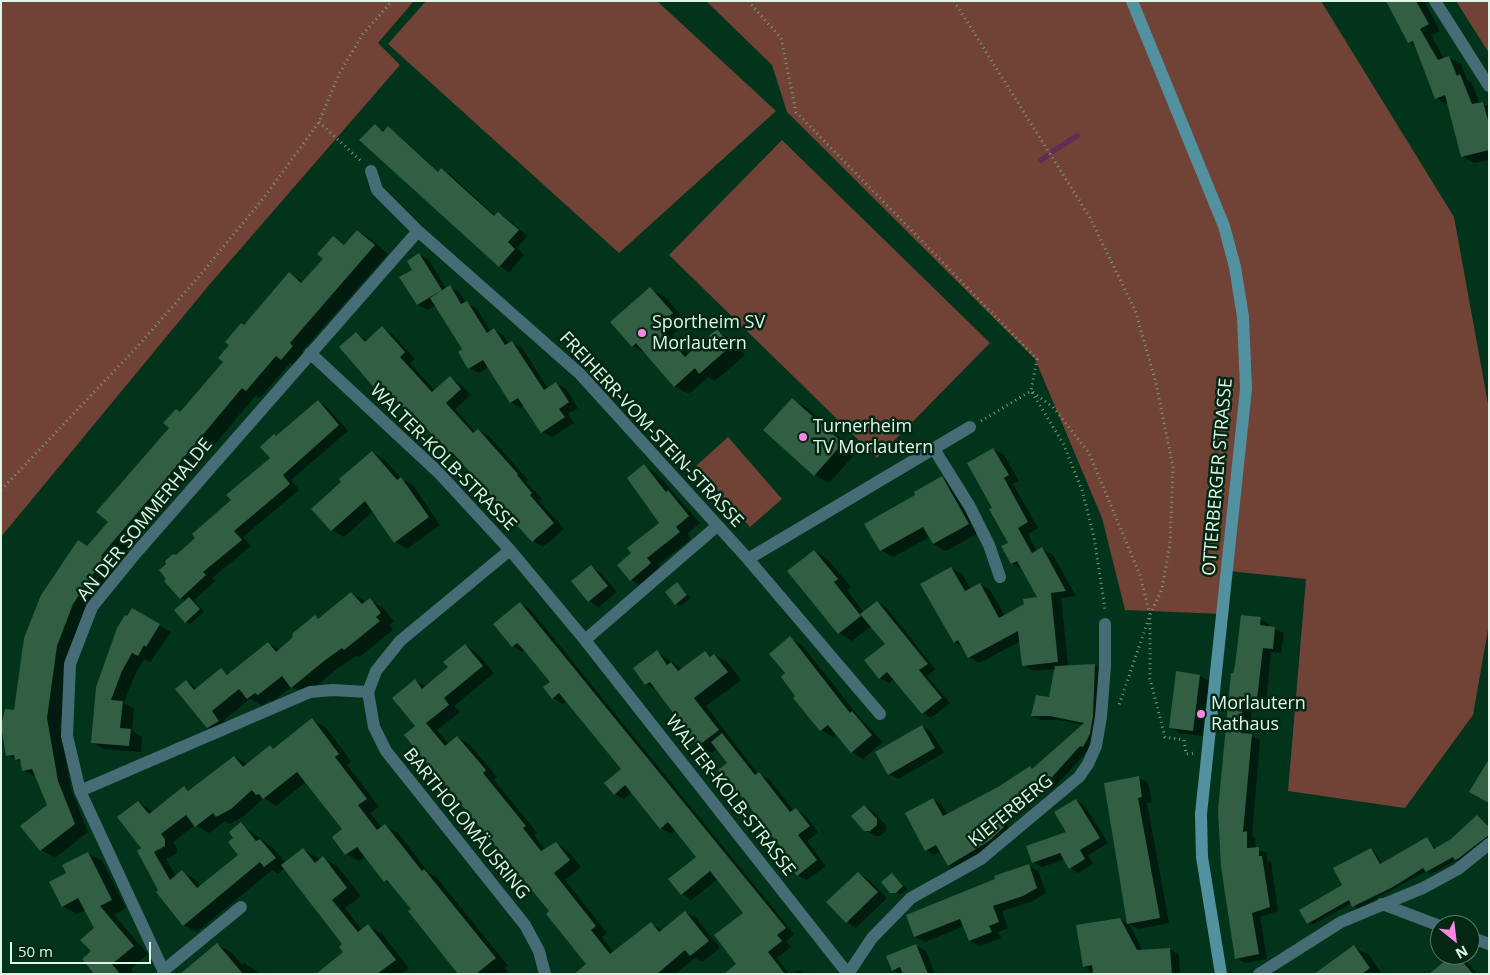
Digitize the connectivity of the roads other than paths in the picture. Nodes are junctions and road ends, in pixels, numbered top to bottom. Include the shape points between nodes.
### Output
1 (1132, 1) edge
2 (1435, 1) edge
3 (1489, 86) edge
4 (371, 171) road end
5 (418, 231) junction
6 (310, 353) junction
7 (970, 427) road end
8 (934, 450) junction
9 (717, 526) junction
10 (510, 550) junction
11 (748, 559) junction
12 (1000, 577) dead end
13 (1105, 624) road end
14 (585, 640) junction
15 (368, 692) junction
16 (880, 714) dead end
17 (80, 791) junction
18 (1489, 844) edge
19 (1382, 904) junction
20 (241, 906) dead end
21 (1430, 922) edge
22 (164, 972) edge
23 (545, 974) edge
24 (848, 974) edge
25 (1221, 974) edge
26 (1259, 974) edge

1 - 25 street, OTTERBERGER STRASSE via 1224,226 1243,317 1246,389 1201,814 1202,857
2 - 3 street
4 - 5 street, FREIHERR-VOM-STEIN-STRASSE via 377,190
5 - 6 street, AN DER SOMMERHALDE
5 - 9 street, FREIHERR-VOM-STEIN-STRASSE via 580,374
6 - 10 street, WALTER-KOLB-STRASSE via 438,472
6 - 17 street, AN DER SOMMERHALDE via 92,607 70,664 67,736
7 - 8 street
8 - 11 street
8 - 12 street via 990,545
9 - 11 street, FREIHERR-VOM-STEIN-STRASSE
9 - 14 street
10 - 14 street, WALTER-KOLB-STRASSE
10 - 15 street via 400,641 376,671
11 - 16 street, FREIHERR-VOM-STEIN-STRASSE
13 - 24 street, KIEFERBERG via 1106,666 1101,717 1096,746 1079,777 981,859 911,898 872,938
14 - 24 street, WALTER-KOLB-STRASSE
15 - 17 street via 310,692
15 - 23 street, BARTHOLOMÄUSRING via 374,727 386,751 525,925 539,951
17 - 22 street, AN DER SOMMERHALDE
18 - 19 street via 1458,869 1423,888
19 - 21 street
19 - 26 street via 1341,922
20 - 22 street, AN DER SOMMERHALDE

